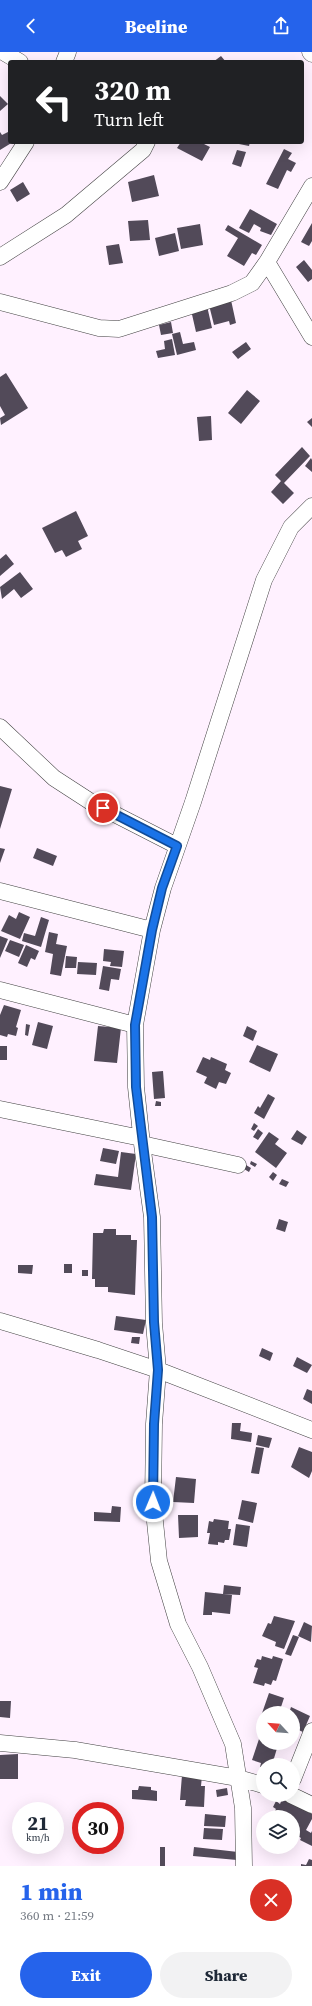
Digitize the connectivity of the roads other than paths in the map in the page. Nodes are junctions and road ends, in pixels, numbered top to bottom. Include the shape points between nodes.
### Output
1 (3, 52) edge
2 (17, 60) edge
3 (25, 144) edge
4 (146, 144) edge
5 (0, 182) edge
6 (312, 186) edge
7 (0, 257) edge
8 (267, 262) junction
9 (0, 302) edge
10 (312, 337) edge
11 (312, 506) edge
12 (0, 727) edge
13 (177, 846) junction
14 (0, 890) edge
15 (152, 930) junction
16 (0, 990) edge
17 (135, 1025) junction
18 (0, 1109) edge
19 (142, 1141) junction
20 (238, 1165) dead end
21 (0, 1321) edge
22 (158, 1370) junction
23 (312, 1430) edge
24 (312, 1731) edge
25 (0, 1743) edge
26 (300, 1761) edge
27 (238, 1778) junction
28 (256, 1783) edge
29 (300, 1799) edge
30 (312, 1805) edge
31 (244, 1866) edge

1 - 2 street
3 - 5 street
4 - 7 street via 143,150 66,215
6 - 8 street
8 - 9 street via 252,284 232,293 118,329 99,328
8 - 10 street
11 - 13 street via 291,527 264,580
12 - 13 street via 54,778 91,802
13 - 15 street via 162,888
14 - 15 street
15 - 17 street
16 - 17 street
17 - 19 street via 136,1087
18 - 19 street
19 - 20 street
19 - 22 street via 152,1217 154,1322
21 - 22 street
22 - 23 street
22 - 27 street via 153,1502 159,1561 178,1624 200,1667 233,1744
24 - 26 street
25 - 27 street via 76,1750
27 - 28 street
27 - 31 street via 243,1808
29 - 30 street

